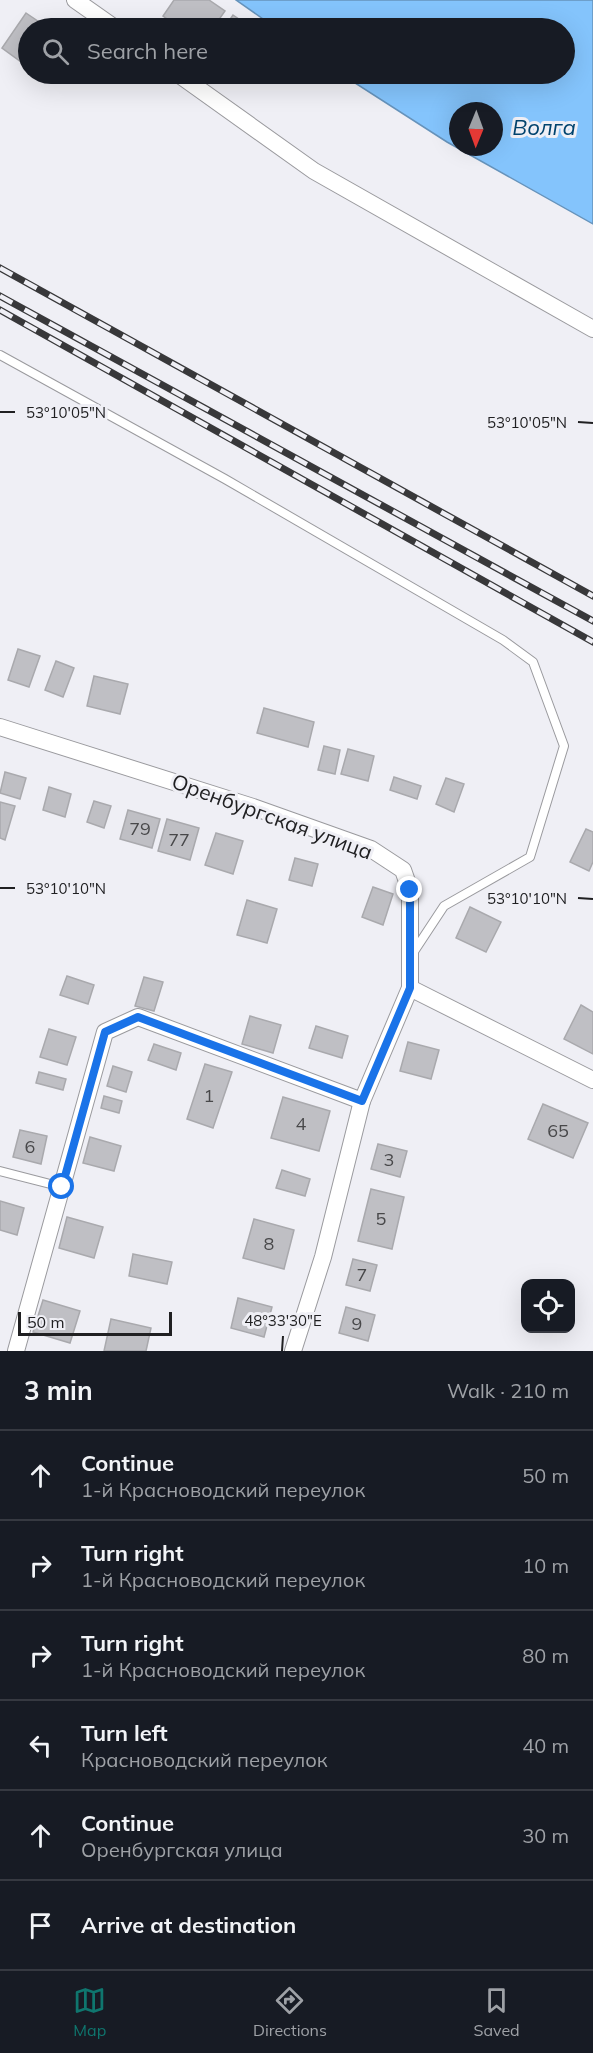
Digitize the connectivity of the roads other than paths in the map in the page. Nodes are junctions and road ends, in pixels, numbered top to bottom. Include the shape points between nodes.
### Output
1 (75, 0) edge
2 (101, 18) edge
3 (192, 84) edge
4 (593, 329) edge
5 (0, 355) edge
6 (0, 727) edge
7 (410, 958) junction
8 (410, 988) junction
9 (593, 1080) edge
10 (362, 1101) junction
11 (0, 1171) edge
12 (62, 1187) junction
13 (16, 1351) edge
14 (293, 1351) edge

1 - 2 street
3 - 4 street via 314,171
5 - 7 lane via 225,479 503,640 533,662 564,746 530,857 444,906
6 - 7 street, Оренбургская улица via 253,807 371,849 402,870 410,890
7 - 8 street, Оренбургская улица
8 - 9 street
8 - 10 street
10 - 12 street via 138,1017 105,1032
10 - 14 street via 323,1257
11 - 12 lane
12 - 13 street

